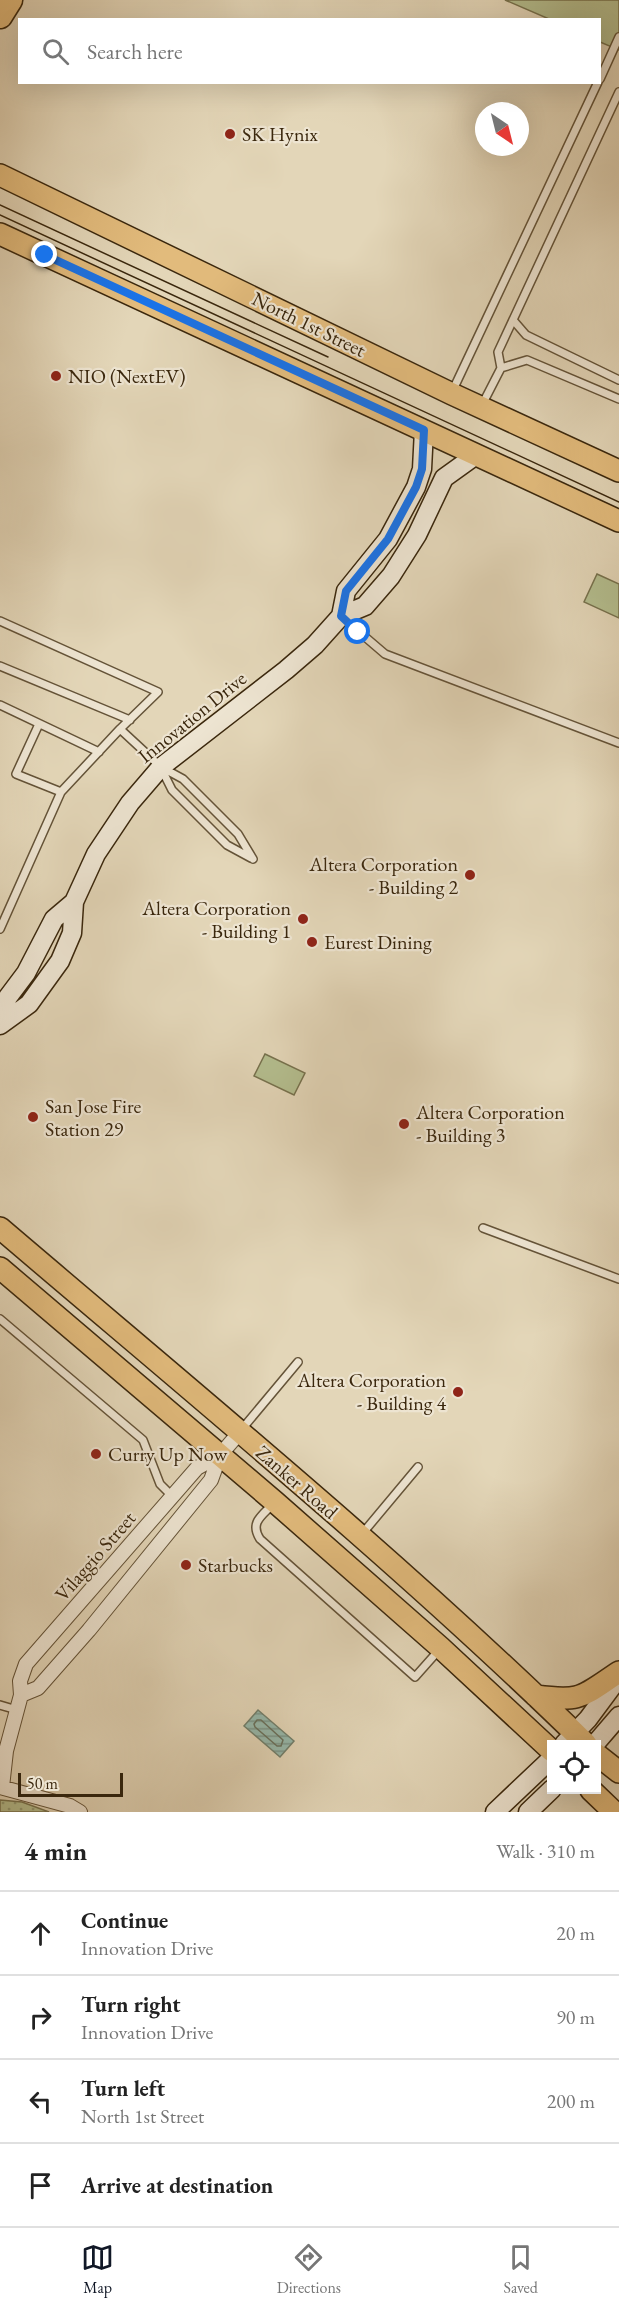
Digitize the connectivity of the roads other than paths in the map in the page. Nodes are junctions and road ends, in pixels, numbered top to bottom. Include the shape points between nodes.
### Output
1 (10, 0) edge
2 (0, 16) edge
3 (619, 37) edge
4 (601, 77) edge
5 (598, 84) edge
6 (619, 92) edge
7 (0, 175) edge
8 (0, 234) edge
9 (513, 320) junction
10 (501, 368) junction
11 (619, 380) edge
12 (452, 394) junction
13 (619, 399) edge
14 (481, 407) junction
15 (424, 430) junction
16 (476, 455) junction
17 (619, 471) edge
18 (619, 521) edge
19 (341, 616) junction
20 (0, 621) edge
21 (0, 666) edge
22 (0, 705) edge
23 (130, 720) junction
24 (39, 724) junction
25 (120, 729) junction
26 (619, 743) edge
27 (99, 752) junction
28 (161, 767) junction
29 (61, 792) junction
30 (74, 902) junction
31 (0, 929) edge
32 (0, 1016) edge
33 (0, 1025) edge
34 (0, 1228) edge
35 (483, 1228) dead end
36 (0, 1268) edge
37 (619, 1279) edge
38 (0, 1318) edge
39 (298, 1362) dead end
40 (240, 1432) junction
41 (220, 1455) junction
42 (418, 1467) dead end
43 (173, 1497) junction
44 (275, 1502) junction
45 (360, 1537) junction
46 (441, 1648) junction
47 (619, 1675) edge
48 (21, 1695) junction
49 (536, 1696) junction
50 (0, 1705) edge
51 (17, 1710) junction
52 (619, 1716) edge
53 (574, 1740) edge
54 (576, 1740) edge
55 (598, 1740) edge
56 (547, 1746) edge
57 (601, 1757) edge
58 (547, 1763) edge
59 (619, 1773) edge
60 (1, 1787) edge
61 (547, 1794) edge
62 (595, 1794) edge
63 (80, 1812) edge
64 (495, 1812) edge
65 (528, 1812) edge
66 (614, 1812) edge

1 - 2 highway
3 - 4 lane
5 - 12 lane
6 - 9 lane
7 - 12 main road, North 1st Street
8 - 15 main road
9 - 10 lane via 498,352
9 - 11 lane via 526,335
10 - 13 lane via 527,360
10 - 14 lane
12 - 14 main road, North 1st Street
14 - 17 main road, North 1st Street
15 - 16 main road
15 - 19 street, Innovation Drive via 422,469 416,487 388,539 346,591
16 - 18 main road
16 - 19 street, Innovation Drive via 444,478 417,535 391,576 365,606
19 - 26 lane via 385,654
19 - 28 street, Innovation Drive via 286,670
20 - 23 lane via 158,692
21 - 23 lane
22 - 24 lane
23 - 25 lane
24 - 27 lane
24 - 29 lane via 16,774
25 - 27 lane
25 - 28 lane
27 - 29 lane
28 - 28 lane via 172,790 227,845 253,859 238,834 183,778
28 - 30 street, Innovation Drive via 114,826
29 - 31 lane
30 - 32 street, Innovation Drive via 54,919
30 - 33 street, Innovation Drive via 72,933 60,961 29,1004
34 - 40 main road, Zanker Road
35 - 37 lane
36 - 41 main road, Zanker Road
38 - 43 lane via 143,1440 160,1484
39 - 40 lane
40 - 41 street, Vilaggio Street
40 - 45 main road, Zanker Road
41 - 43 street, Vilaggio Street via 196,1468
41 - 44 main road, Zanker Road
41 - 48 street, Vilaggio Street via 209,1483 89,1630 38,1688
42 - 45 lane
43 - 48 street, Vilaggio Street via 26,1664 20,1681
44 - 46 main road, Zanker Road
44 - 46 lane via 256,1523 255,1532 260,1539 406,1670 415,1677
45 - 49 main road, Zanker Road
46 - 56 main road, Zanker Road
47 - 49 main road via 571,1700
47 - 54 street
48 - 51 street, Vilaggio Street
49 - 53 main road, Zanker Road
50 - 51 lane
51 - 60 street, Vilaggio Street
52 - 55 street
57 - 59 main road
58 - 64 street
60 - 63 street
61 - 65 street
62 - 66 main road

